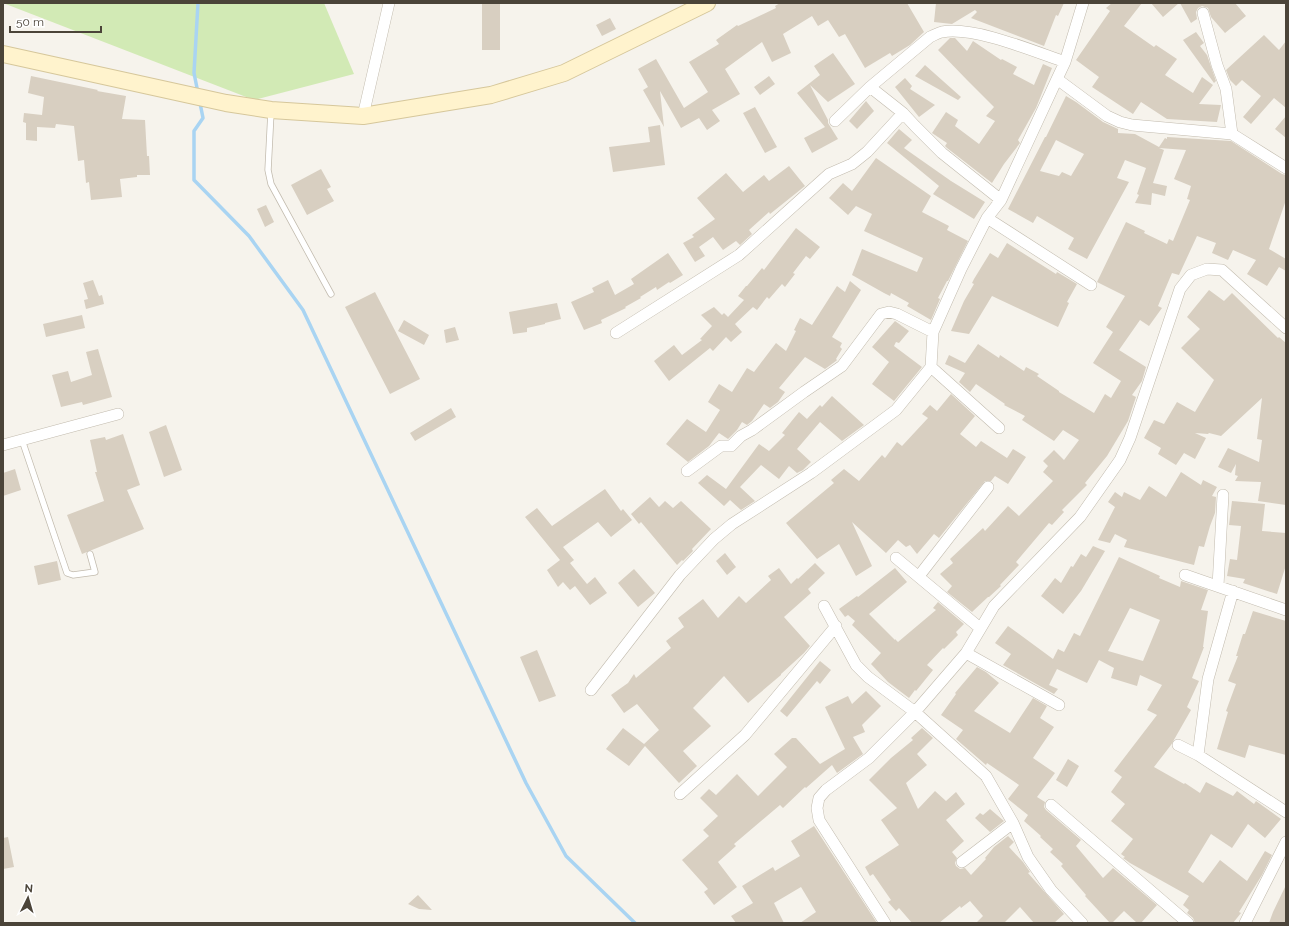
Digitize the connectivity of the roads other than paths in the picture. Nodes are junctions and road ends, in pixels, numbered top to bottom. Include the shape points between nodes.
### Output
1 (389, 3) edge
2 (707, 3) edge
3 (1083, 3) edge
4 (1203, 13) dead end
5 (3, 54) edge
6 (1065, 62) junction
7 (1057, 79) junction
8 (870, 87) junction
9 (271, 110) junction
10 (903, 113) junction
11 (363, 116) junction
12 (835, 121) dead end
13 (1232, 134) junction
14 (1286, 168) edge
15 (1001, 200) junction
16 (987, 218) junction
17 (1091, 285) dead end
18 (331, 294) dead end
19 (1286, 328) edge
20 (933, 332) junction
21 (616, 333) dead end
22 (931, 367) junction
23 (118, 414) dead end
24 (999, 428) dead end
25 (22, 440) junction
26 (3, 445) edge
27 (687, 471) dead end
28 (988, 487) dead end
29 (1223, 495) dead end
30 (90, 554) dead end
31 (896, 558) dead end
32 (1185, 575) dead end
33 (919, 576) junction
34 (1218, 586) junction
35 (1233, 591) junction
36 (824, 606) dead end
37 (1286, 610) edge
38 (836, 626) junction
39 (980, 628) junction
40 (966, 653) junction
41 (591, 690) dead end
42 (1059, 704) dead end
43 (915, 712) junction
44 (1178, 745) dead end
45 (1198, 755) junction
46 (680, 794) dead end
47 (1051, 806) dead end
48 (1286, 812) edge
49 (1013, 823) junction
50 (1286, 842) edge
51 (962, 862) dead end
52 (1080, 922) edge
53 (885, 923) edge
54 (1188, 923) edge
55 (1244, 923) edge

1 - 11 street
2 - 11 main road via 564,73 491,95
3 - 6 street
4 - 13 street via 1226,89
5 - 9 main road via 168,91
6 - 7 street
6 - 8 street via 984,35 956,31 940,32 930,37
7 - 13 street via 1120,122
7 - 15 street
8 - 10 street
8 - 12 street
9 - 11 main road
9 - 18 lane via 268,170 271,184
10 - 15 street via 942,153
10 - 21 street via 867,152 852,164 829,174 739,255
13 - 14 street
15 - 16 street
16 - 17 street
16 - 20 street via 960,269
19 - 39 street via 1222,270 1207,269 1191,275 1180,289 1130,438 1120,460 1080,517 999,601
20 - 22 street
20 - 27 street via 897,314 881,314 842,366 741,436 731,446 721,446
22 - 24 street
22 - 41 street via 896,410 811,473 732,524 714,539 680,575
23 - 25 street
25 - 26 street
25 - 30 lane via 67,573 73,575 95,572
28 - 33 street
29 - 34 street
31 - 33 street
32 - 34 street
33 - 39 street
34 - 35 street
35 - 37 street
35 - 45 street via 1208,679
36 - 38 street
38 - 43 street via 856,665
38 - 46 street via 745,736
39 - 40 street
40 - 42 street
40 - 43 street
43 - 49 street via 986,776
43 - 53 street via 869,758 826,790 819,798 817,808 819,820
44 - 45 street
45 - 48 street
47 - 54 street
49 - 51 street
49 - 52 street via 1028,857 1051,890
50 - 55 street

